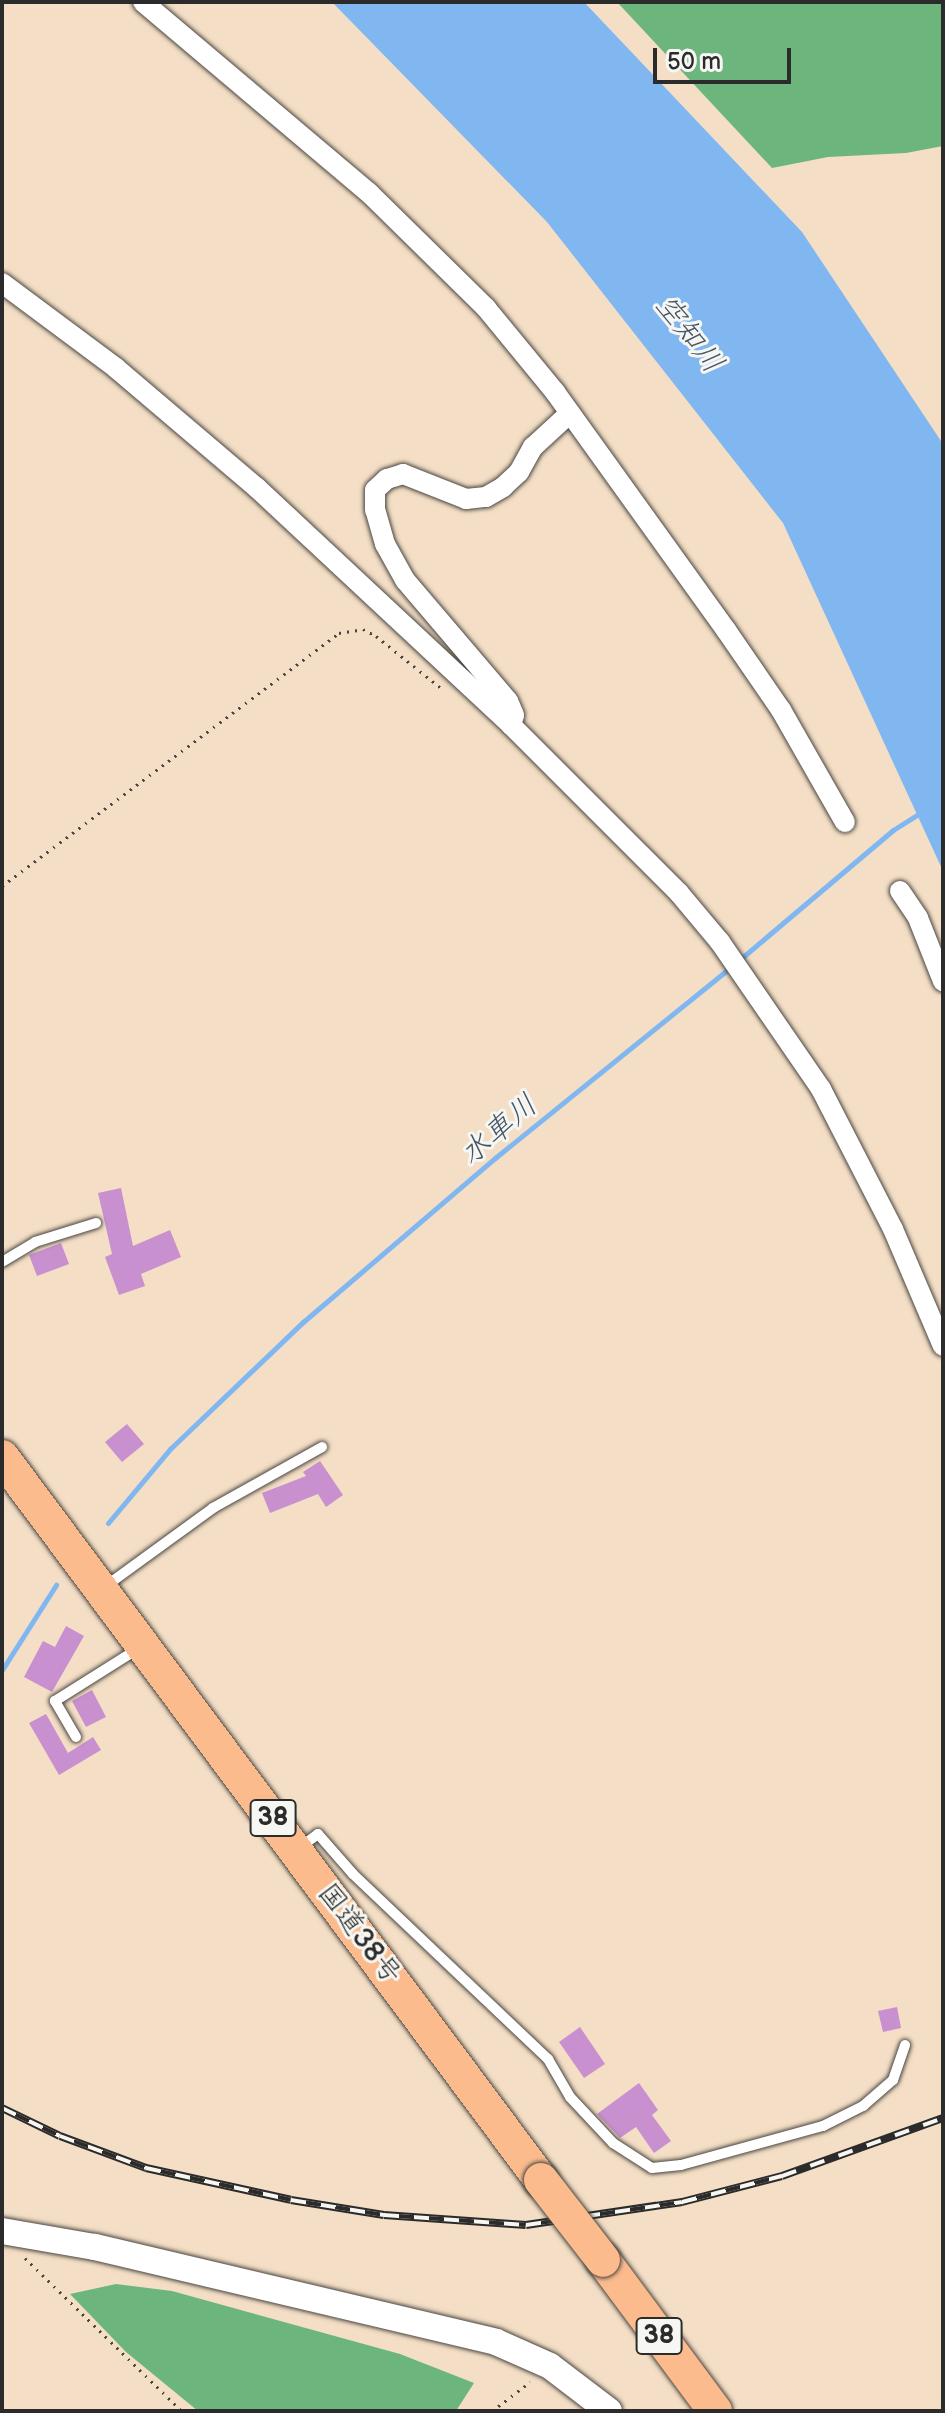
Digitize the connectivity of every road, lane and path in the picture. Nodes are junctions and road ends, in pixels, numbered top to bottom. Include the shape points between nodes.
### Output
1 (143, 2) edge
2 (2, 283) edge
3 (570, 413) junction
4 (445, 691) dead end
5 (511, 725) junction
6 (845, 822) dead end
7 (2, 886) edge
8 (900, 891) dead end
9 (943, 981) edge
10 (96, 1223) dead end
11 (2, 1262) edge
12 (943, 1346) edge
13 (322, 1447) dead end
14 (3, 1460) edge
15 (102, 1589) junction
16 (144, 1645) junction
17 (76, 1737) dead end
18 (296, 1850) junction
19 (905, 2045) dead end
20 (5, 2231) edge
21 (550, 2366) junction
22 (182, 2411) edge
23 (492, 2411) edge
24 (609, 2411) edge
25 (715, 2411) edge

1 - 3 street via 369,193 486,308
2 - 5 street via 188,428
3 - 5 street via 533,447 519,472 486,497 466,499 403,474 375,490 385,544 405,580 508,701 514,715
3 - 6 street via 781,710
4 - 7 path via 376,636 363,629 339,633
5 - 12 street via 679,893 789,1040 857,1157
8 - 9 street via 918,918
10 - 11 lane via 35,1242
13 - 15 lane via 213,1508
14 - 15 highway, 国道38号 / 38
15 - 16 highway, 国道38号 / 38
16 - 17 lane via 55,1701
16 - 18 highway, 国道38号 / 38
18 - 19 lane via 318,1834 353,1874 548,2059 570,2097 613,2143 652,2168 681,2165 823,2126 863,2106 893,2080
18 - 25 highway, 国道38号 / 38, bridge
20 - 21 street via 457,2331
20 - 22 path via 28,2261
21 - 23 path
21 - 24 street

